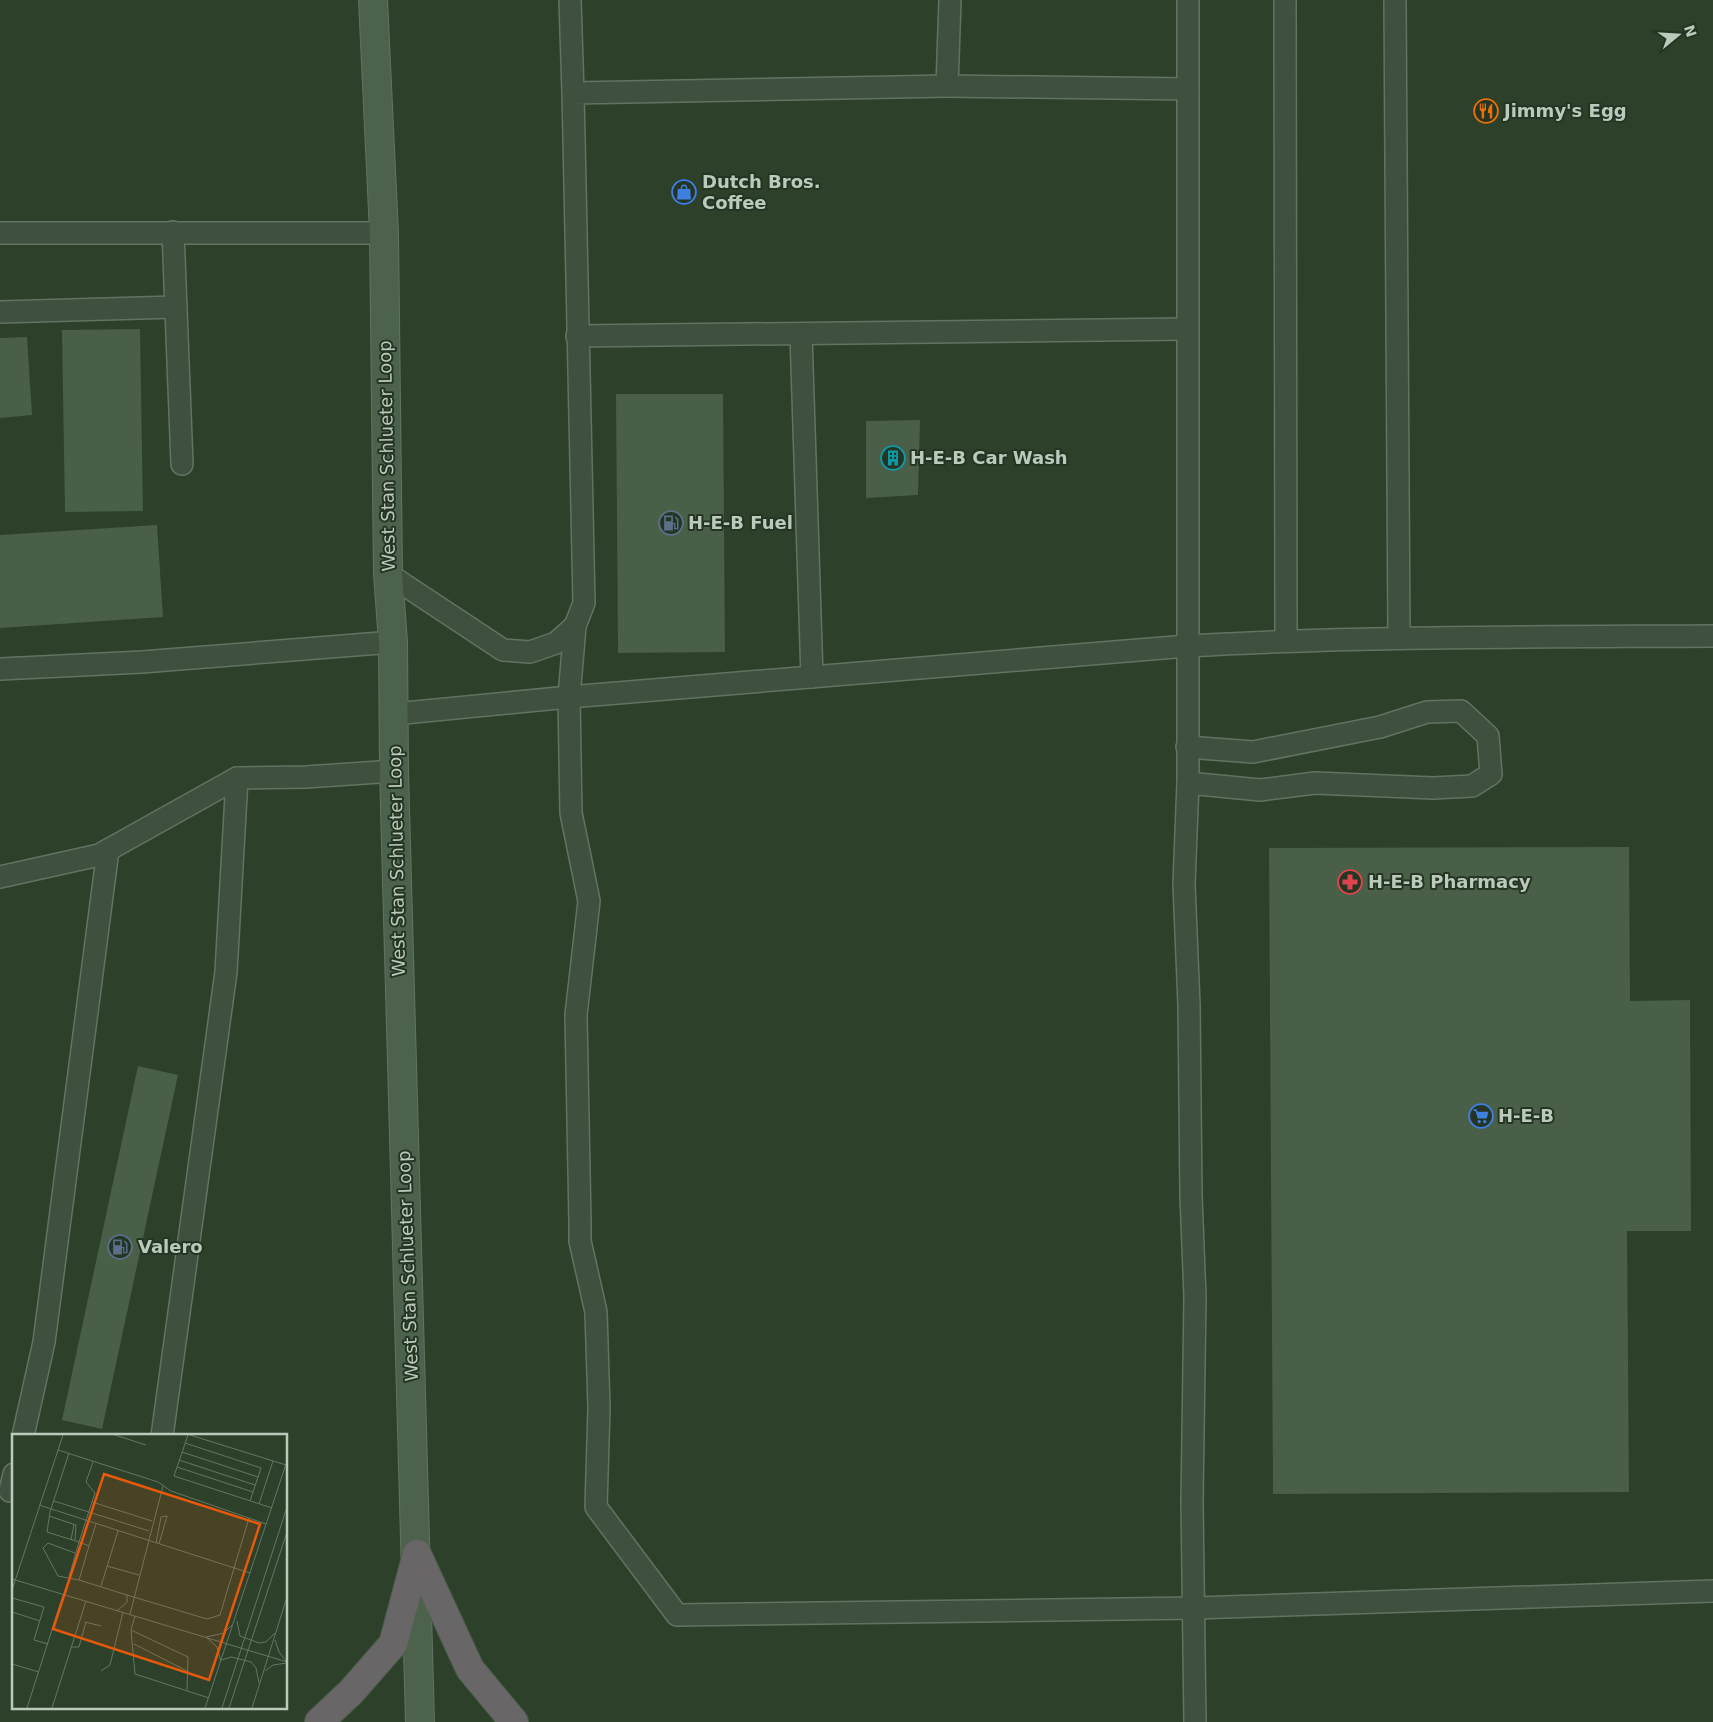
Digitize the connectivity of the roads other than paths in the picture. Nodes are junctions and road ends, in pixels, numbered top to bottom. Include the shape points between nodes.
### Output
1 (373, 0) edge
2 (570, 0) edge
3 (950, 0) edge
4 (1188, 0) edge
5 (1285, 0) edge
6 (1395, 0) edge
7 (947, 86) junction
8 (1188, 89) junction
9 (573, 93) junction
10 (0, 232) edge
11 (173, 232) junction
12 (384, 233) junction
13 (176, 307) junction
14 (0, 312) edge
15 (1187, 329) junction
16 (801, 334) junction
17 (577, 336) junction
18 (182, 464) dead end
19 (388, 574) junction
20 (575, 626) junction
21 (1713, 636) edge
22 (1399, 638) junction
23 (1286, 640) junction
24 (393, 642) junction
25 (1187, 646) junction
26 (0, 669) edge
27 (812, 677) junction
28 (569, 697) junction
29 (394, 714) junction
30 (1187, 747) junction
31 (394, 771) junction
32 (237, 778) junction
33 (1188, 783) junction
34 (108, 850) junction
35 (0, 877) edge
36 (23, 1434) edge
37 (162, 1434) edge
38 (417, 1554) junction
39 (1713, 1591) edge
40 (1194, 1608) junction
41 (319, 1722) edge
42 (420, 1722) edge
43 (514, 1722) edge
44 (1195, 1722) edge

1 - 12 main road, West Stan Schlueter Loop
2 - 9 lane
3 - 7 lane
4 - 8 lane
5 - 23 lane
6 - 22 lane
7 - 8 lane
7 - 9 lane
8 - 15 lane
9 - 17 lane
10 - 11 lane
11 - 12 lane
11 - 13 lane
12 - 19 main road, West Stan Schlueter Loop
13 - 14 lane
13 - 18 lane
15 - 16 lane
15 - 25 lane
16 - 17 lane
16 - 27 lane
17 - 20 lane via 584,603
19 - 20 lane via 504,650 530,652 556,643
19 - 24 main road, West Stan Schlueter Loop
20 - 28 lane
21 - 22 lane
22 - 23 lane
23 - 25 lane
24 - 26 lane via 142,662
24 - 29 main road, West Stan Schlueter Loop
25 - 27 lane
25 - 30 lane
27 - 28 lane
28 - 29 lane
28 - 40 lane via 571,813 589,901 576,1015 580,1240 596,1312 598,1356 596,1507 677,1615
29 - 31 main road, West Stan Schlueter Loop
30 - 33 lane
30 - 33 lane via 1253,752 1380,727 1427,712 1461,711 1488,736 1491,774 1472,786 1433,788 1315,783 1260,790
31 - 32 lane
31 - 38 main road, West Stan Schlueter Loop
32 - 34 lane
32 - 37 lane via 226,972
33 - 40 lane via 1184,884 1195,1297
34 - 35 lane via 99,855
34 - 36 lane via 44,1342
38 - 41 highway via 393,1644 351,1692
38 - 42 main road, West Stan Schlueter Loop
38 - 43 highway via 470,1669
39 - 40 lane
40 - 44 lane

